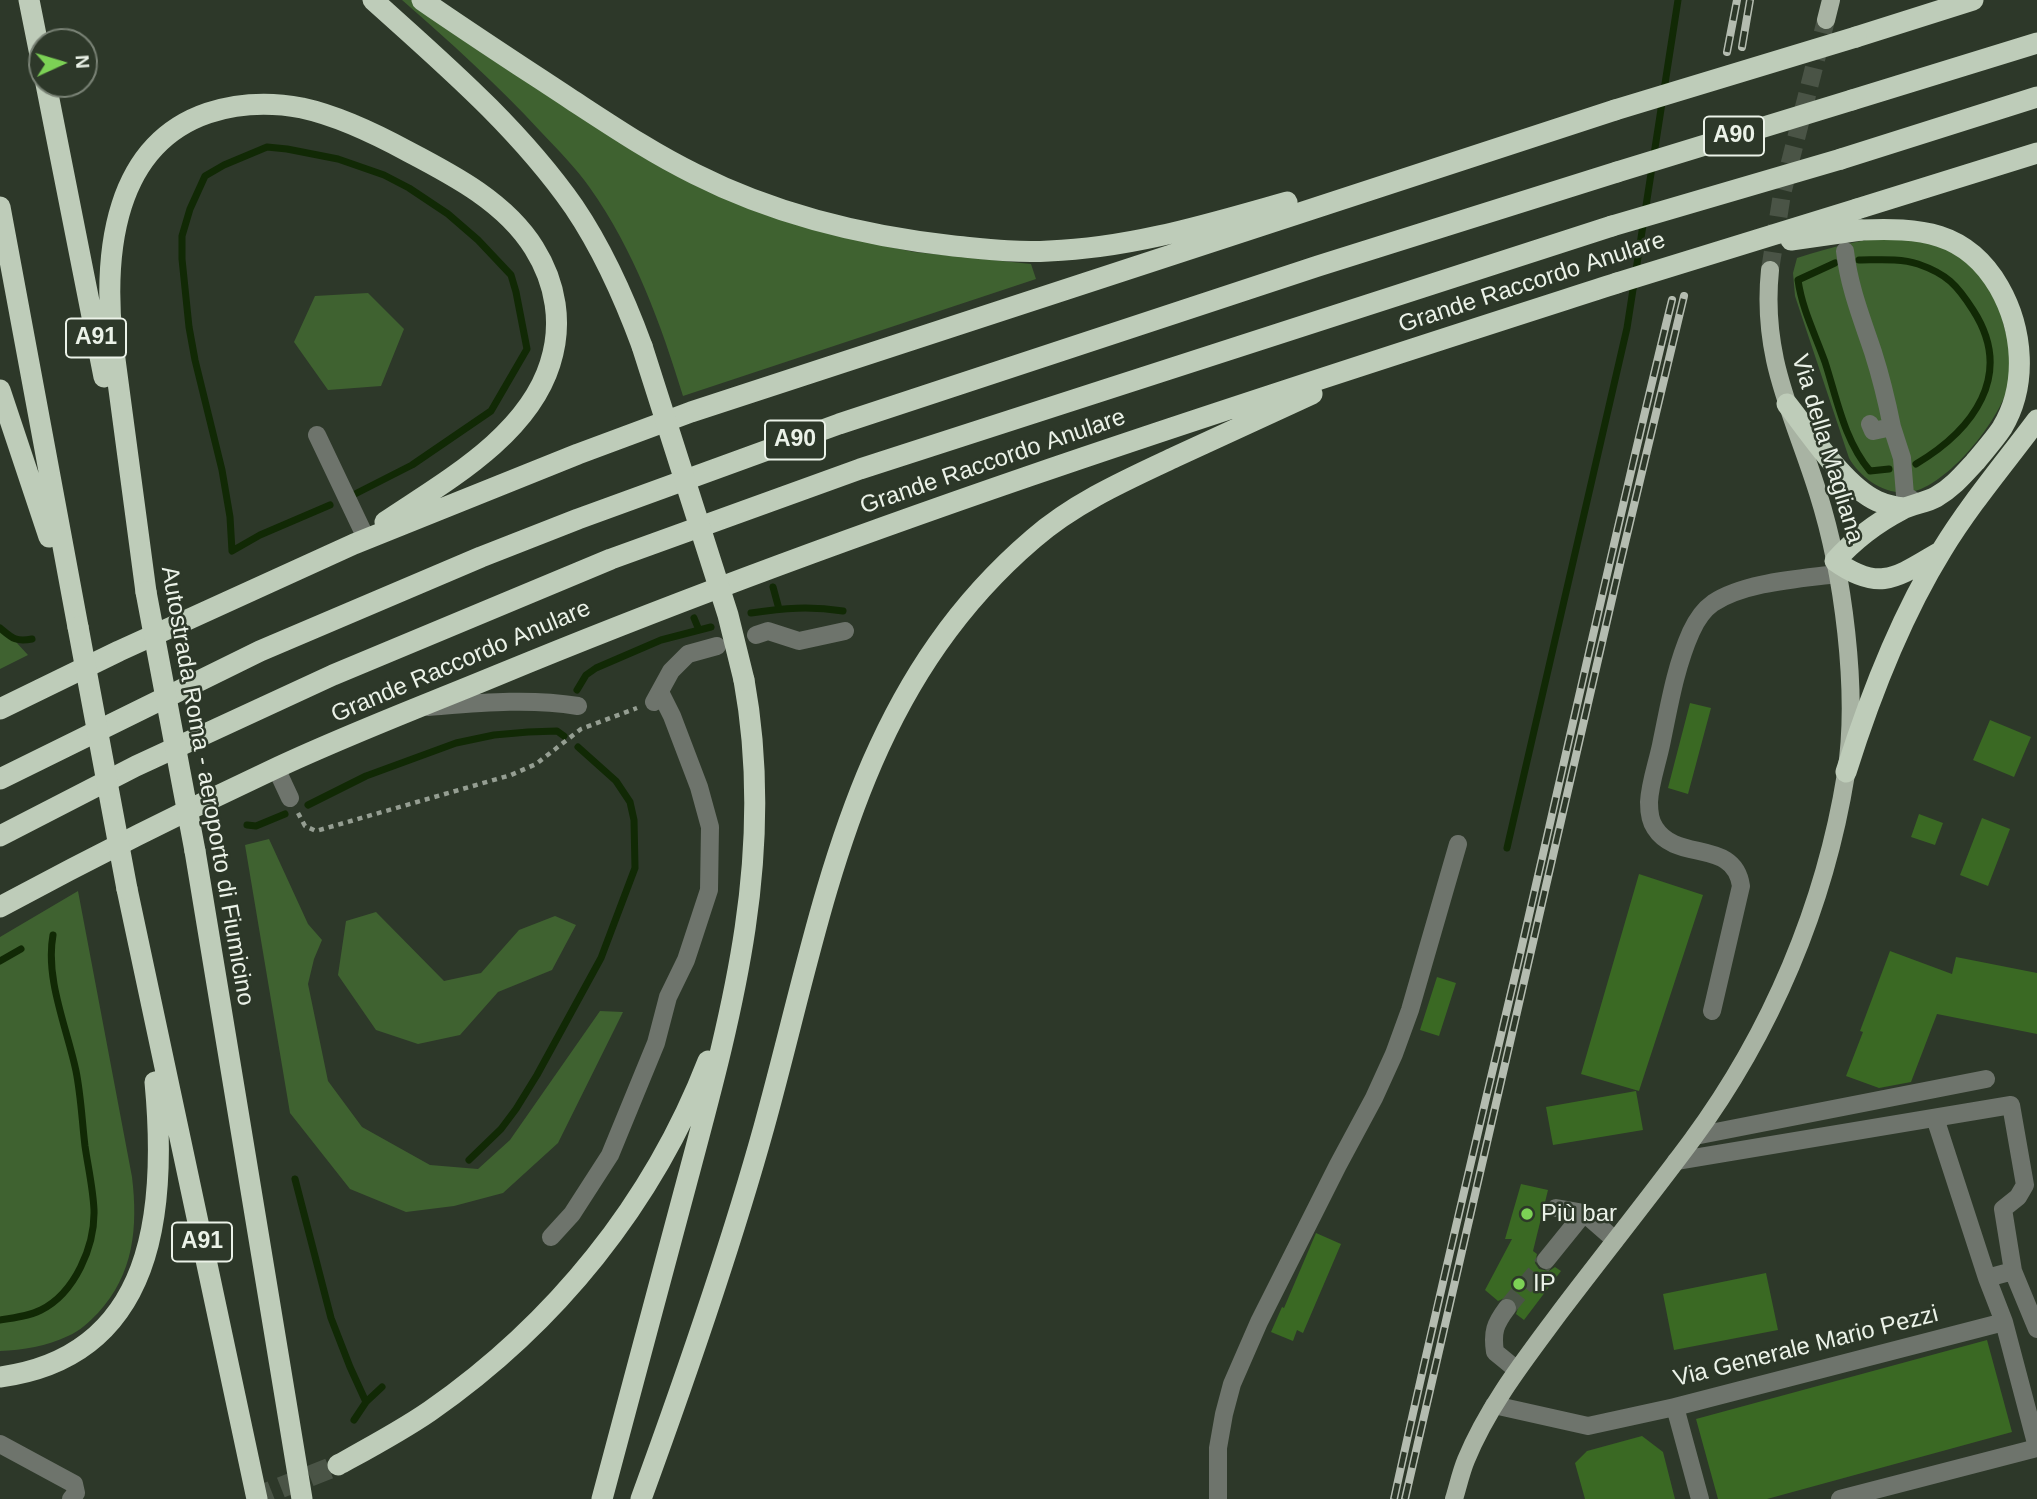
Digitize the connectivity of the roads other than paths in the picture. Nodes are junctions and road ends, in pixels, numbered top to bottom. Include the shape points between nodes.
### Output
1 (29, 0) edge
2 (373, 0) edge
3 (422, 0) edge
4 (1831, 0) edge
5 (1957, 0) edge
6 (1973, 0) edge
7 (1911, 18) junction
8 (1826, 20) tunnel mouth
9 (35, 28) edge
10 (2037, 43) edge
11 (2037, 97) edge
12 (49, 98) edge
13 (1539, 134) junction
14 (2037, 153) edge
15 (0, 207) edge
16 (1859, 220) junction
17 (1845, 251) dead end
18 (1770, 270) tunnel mouth
19 (1414, 348) junction
20 (0, 390) edge
21 (1787, 404) junction
22 (2037, 420) edge
23 (1870, 424) dead end
24 (1892, 427) junction
25 (317, 435) dead end
26 (1912, 506) junction
27 (359, 540) junction
28 (1940, 552) junction
29 (1836, 568) junction
30 (146, 592) junction
31 (78, 627) junction
32 (845, 631) dead end
33 (756, 635) dead end
34 (717, 646) dead end
35 (578, 706) dead end
36 (419, 708) junction
37 (0, 709) edge
38 (276, 768) junction
39 (1846, 772) junction
40 (0, 779) edge
41 (290, 798) road end
42 (0, 836) edge
43 (1458, 844) dead end
44 (75, 866) junction
45 (0, 907) edge
46 (0, 917) edge
47 (742, 956) junction
48 (146, 986) junction
49 (1712, 1011) dead end
50 (1986, 1079) dead end
51 (1935, 1118) junction
52 (1695, 1136) junction
53 (1676, 1161) junction
54 (1556, 1208) dead end
55 (1584, 1213) junction
56 (551, 1237) dead end
57 (1615, 1240) junction
58 (1546, 1260) tunnel mouth
59 (2013, 1271) junction
60 (1987, 1278) junction
61 (1507, 1308) tunnel mouth
62 (2004, 1322) junction
63 (2037, 1329) edge
64 (1517, 1370) junction
65 (0, 1377) edge
66 (1494, 1405) junction
67 (1675, 1407) junction
68 (0, 1444) edge
69 (2037, 1448) edge
70 (338, 1465) tunnel mouth
71 (1218, 1491) edge
72 (1884, 1494) edge
73 (71, 1499) edge
74 (257, 1499) edge
75 (302, 1499) edge
76 (603, 1499) edge
77 (641, 1499) edge
78 (1454, 1499) edge
79 (1700, 1499) edge
80 (1840, 1499) edge

1 - 9 highway
2 - 47 highway, bridge via 535,156 574,208 620,289 729,615 744,680 756,807
3 - 13 highway via 694,174 805,218 927,243 1049,251 1145,239
4 - 8 main road
5 - 7 highway
6 - 7 highway
7 - 13 highway, bridge
10 - 40 highway, A90, bridge via 1292,275 852,420 578,519 260,651
11 - 42 highway, Grande Raccordo Anulare / A90, bridge via 1612,226 860,469 611,559 333,675 136,766
12 - 30 highway, Autostrada Roma - aeroporto di Fiumicino / A91
13 - 27 highway via 691,412
14 - 16 highway
15 - 31 highway, A91
16 - 19 highway, Grande Raccordo Anulare, bridge via 1720,250
16 - 26 highway via 1940,235 1966,250 1996,282 2016,325 2018,381 2001,429 1950,488
17 - 24 street via 1852,292
18 - 21 main road, Via della Magliana via 1769,324
19 - 36 highway, Grande Raccordo Anulare via 924,512 615,627
19 - 77 highway via 1146,470 1072,510 992,577 929,656 891,720 855,800 811,943 744,1195
20 - 31 highway
21 - 26 highway via 1861,492 1889,506
21 - 29 main road, Via della Magliana via 1817,488
22 - 28 highway
23 - 24 street via 1873,431
24 - 26 street via 1902,458 1905,495
25 - 27 street via 347,498
26 - 29 highway via 1860,537
27 - 30 highway via 481,455 527,407 547,373 554,349 557,319 552,286 533,245 506,215 425,160 317,112 265,104 223,109 180,126 148,154 128,188 113,237 110,323
27 - 37 highway
28 - 29 highway via 1896,576 1878,580
28 - 39 highway via 1893,645
29 - 39 main road, Via della Magliana via 1849,675
29 - 49 street via 1748,589 1714,603 1692,629 1678,671 1650,793 1650,817 1655,828 1676,845 1717,855 1732,864 1740,877 1740,897
30 - 75 highway, Autostrada Roma - aeroporto di Fiumicino / A91, bridge via 195,851
31 - 48 highway, A91, bridge
32 - 33 street via 799,641 768,631
34 - 56 street via 688,654 671,671 657,697 673,716 710,827 709,890 686,960 668,996 656,1044 610,1155 572,1214
35 - 36 street via 523,700
36 - 38 highway, Grande Raccordo Anulare
38 - 41 street
38 - 44 highway, Grande Raccordo Anulare
39 - 52 main road, Via della Magliana via 1821,877 1791,966 1764,1023
43 - 71 street via 1394,1054 1232,1384 1218,1448
44 - 45 highway, Grande Raccordo Anulare
44 - 46 highway
47 - 70 highway via 721,1027 691,1100 641,1192 588,1267 543,1317 462,1387 410,1424
47 - 76 highway via 718,1064
48 - 65 highway via 159,1156 155,1215 143,1266 118,1312 86,1345 45,1366
48 - 74 highway, A91
50 - 52 street
51 - 53 street
51 - 59 street via 2011,1105 2025,1185 2003,1209
51 - 60 street
52 - 53 main road, Via della Magliana
53 - 57 main road, Via della Magliana
54 - 55 street
55 - 57 street
55 - 58 street
57 - 64 main road, Via della Magliana
59 - 60 street
59 - 63 street
60 - 62 street
61 - 64 street via 1493,1336 1495,1352
62 - 67 street, Via Generale Mario Pezzi
62 - 69 street
64 - 66 main road, Via della Magliana
66 - 67 street, Via Generale Mario Pezzi via 1588,1426
66 - 78 main road, Via della Magliana via 1466,1460
67 - 79 street
68 - 73 street via 74,1484 76,1493
69 - 72 street
72 - 80 street

